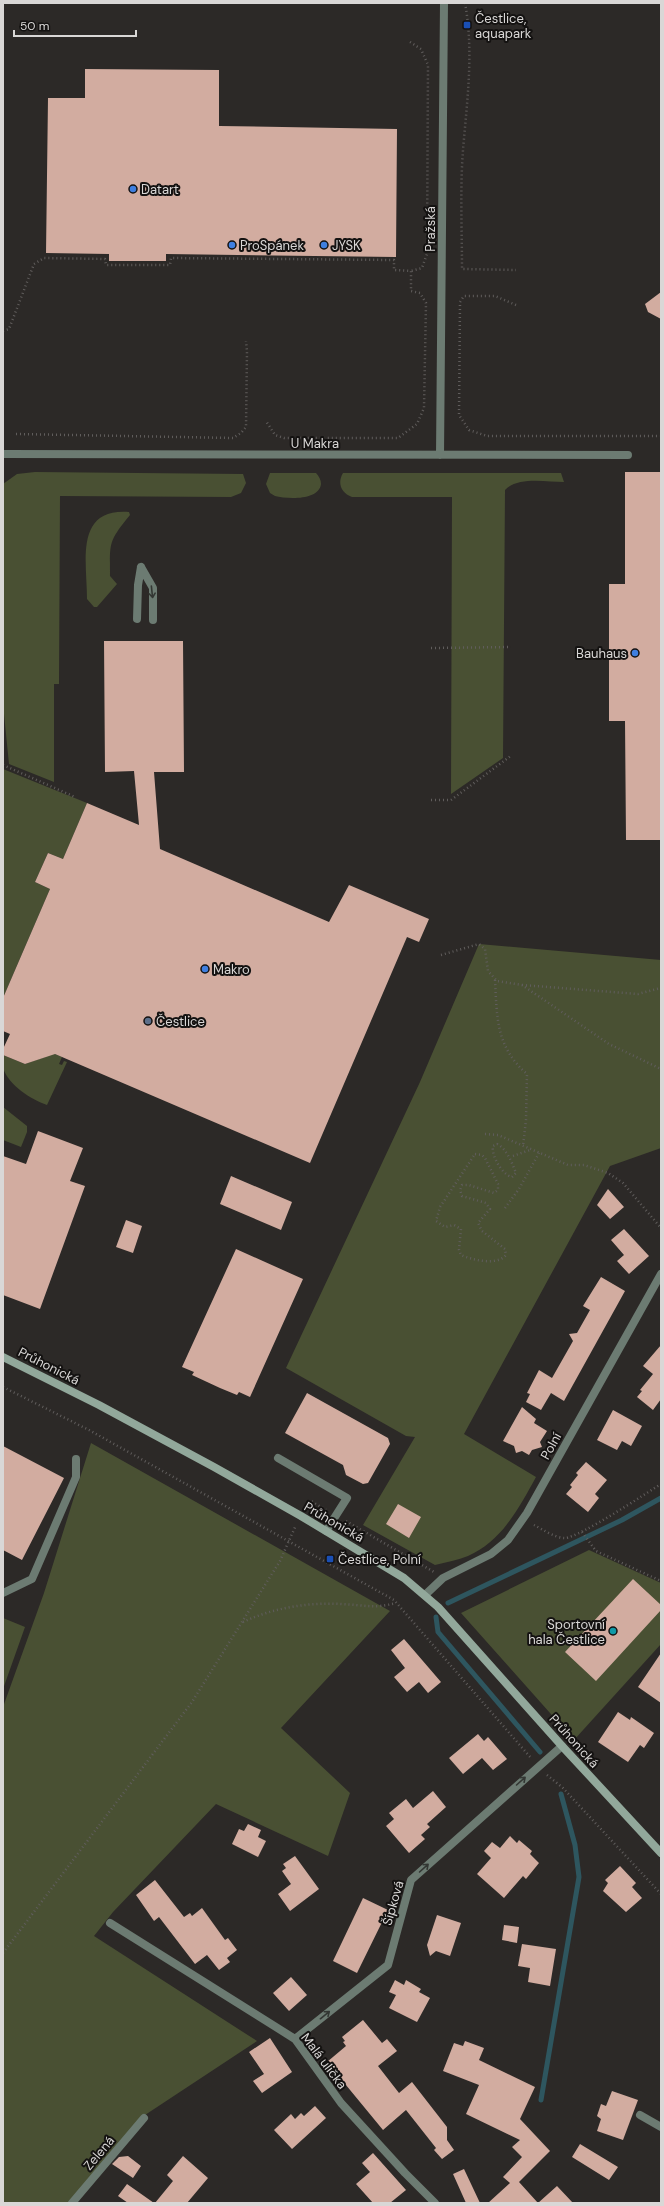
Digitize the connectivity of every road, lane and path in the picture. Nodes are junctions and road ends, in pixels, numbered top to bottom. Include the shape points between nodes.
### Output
1 (444, 3) edge
2 (465, 3) edge
3 (410, 42) dead end
4 (516, 270) dead end
5 (411, 271) junction
6 (516, 305) dead end
7 (3, 331) edge
8 (246, 341) dead end
9 (266, 421) dead end
10 (16, 434) dead end
11 (661, 436) edge
12 (3, 454) edge
13 (440, 455) junction
14 (628, 455) dead end
15 (137, 619) dead end
16 (153, 620) dead end
17 (511, 647) dead end
18 (431, 648) dead end
19 (512, 755) dead end
20 (3, 765) edge
21 (75, 796) dead end
22 (431, 800) dead end
23 (441, 955) dead end
24 (495, 979) junction
25 (522, 985) junction
26 (661, 988) edge
27 (661, 1069) edge
28 (485, 1134) dead end
29 (523, 1146) junction
30 (531, 1149) junction
31 (505, 1151) joint
32 (539, 1153) junction
33 (482, 1155) joint
34 (513, 1156) dead end
35 (505, 1208) dead end
36 (661, 1228) edge
37 (661, 1274) edge
38 (3, 1357) edge
39 (3, 1387) edge
40 (278, 1458) dead end
41 (76, 1459) dead end
42 (661, 1484) edge
43 (522, 1519) junction
44 (326, 1531) junction
45 (582, 1532) junction
46 (288, 1540) junction
47 (661, 1581) edge
48 (3, 1593) edge
49 (425, 1595) junction
50 (396, 1602) junction
51 (242, 1622) junction
52 (562, 1746) junction
53 (538, 1766) junction
54 (661, 1853) edge
55 (661, 1894) edge
56 (110, 1923) dead end
57 (3, 1953) edge
58 (295, 2039) junction
59 (640, 2115) dead end
60 (144, 2118) dead end
61 (661, 2127) edge
62 (72, 2203) edge
63 (435, 2203) edge

1 - 13 street, Pražská
2 - 4 path via 468,22 469,98 463,150 462,269
3 - 5 path via 421,49 428,65 427,254 422,268
5 - 7 path via 394,270 394,260 171,258 170,265 106,266 105,258 44,258 34,264 9,329
5 - 9 path via 411,291 420,293 426,303 424,408 416,424 398,438 284,438 275,435
6 - 11 path via 495,296 464,296 460,302 459,415 469,430 487,436
8 - 10 path via 246,427 234,438
12 - 13 street, U Makra
13 - 14 street, U Makra
15 -> 16 street via 141,567 153,588
17 - 18 path
19 - 22 path via 451,800
20 - 21 path
23 - 24 path via 479,944 485,949 488,972
24 - 25 path
24 - 29 path via 498,1030 511,1055 527,1074
25 - 26 path via 638,994
25 - 27 path via 609,1044
28 - 29 path via 498,1135
29 - 30 path
30 - 32 path
30 - 34 path
31 - 31 path via 516,1173 512,1177 507,1176 492,1152 493,1146 497,1144
32 - 35 path
32 - 36 path via 568,1165 584,1165 608,1173 623,1183
33 - 33 path via 498,1184 498,1190 494,1193 469,1185 462,1186 460,1190 462,1196 486,1203 490,1209 478,1223 482,1230 505,1250 506,1255 497,1261 477,1260 461,1255 462,1229 454,1225 445,1227 436,1221 440,1207 458,1177 475,1154
37 - 43 street, Polní
38 - 44 street, Průhonická via 105,1409
39 - 46 path via 89,1430
40 - 44 street via 347,1498
41 - 48 street via 76,1477 32,1579
42 - 45 path
43 - 45 path via 560,1538
43 - 49 street, Polní via 508,1540 491,1554 443,1578
44 - 49 street, Průhonická via 387,1566
45 - 47 path via 596,1551
46 - 50 path
46 - 51 path via 280,1561
49 - 52 street, Průhonická
50 - 51 path via 380,1608 314,1604 278,1609
50 - 53 path
51 - 57 path via 192,1702
52 - 53 street, Šípková
52 - 54 street, Průhonická
53 - 55 path via 563,1788
58 -> 53 street, Šípková via 388,1965 411,1880
56 - 58 street, Malá ulička
58 - 63 street, Malá ulička via 342,2103
59 - 61 street
60 - 62 street, Zelená

